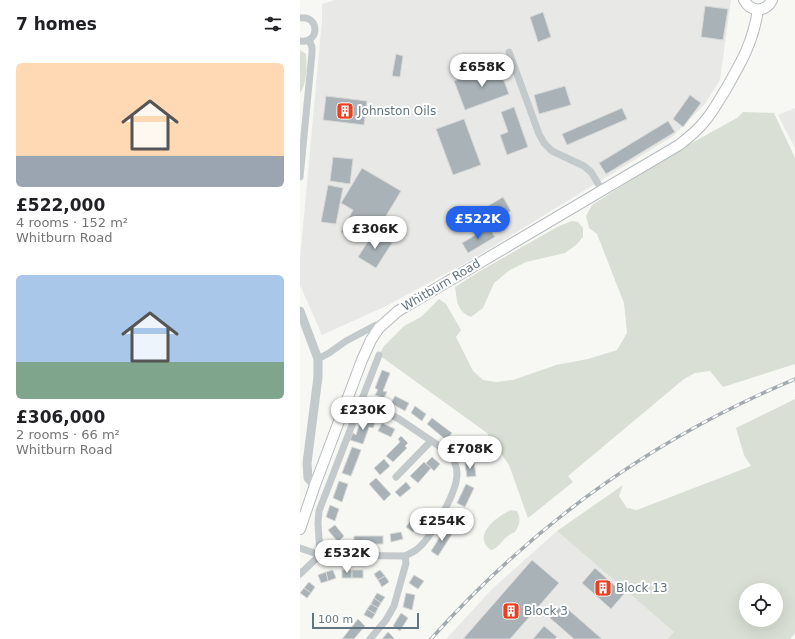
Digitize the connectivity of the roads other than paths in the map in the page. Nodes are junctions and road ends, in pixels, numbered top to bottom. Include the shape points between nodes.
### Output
1 (744, 0) edge
2 (772, 0) edge
3 (758, 10) junction
4 (300, 18) edge
5 (309, 40) junction
6 (300, 41) edge
7 (509, 52) dead end
8 (300, 177) edge
9 (602, 190) junction
10 (300, 311) edge
11 (379, 328) junction
12 (379, 355) dead end
13 (318, 359) junction
14 (361, 400) junction
15 (431, 441) junction
16 (396, 477) dead end
17 (315, 485) junction
18 (300, 530) edge
19 (300, 548) edge
20 (320, 555) junction
21 (405, 556) junction
22 (300, 574) edge
23 (370, 639) edge

1 - 3 main road via 751,8
2 - 3 main road via 770,5
3 - 9 main road, Whitburn Road via 749,46 704,122 679,145
4 - 5 street via 308,19 314,25 315,33
5 - 6 street
5 - 8 street via 312,53
7 - 9 street via 544,144 552,151 584,166
9 - 11 main road, Whitburn Road via 398,311
10 - 13 street
11 - 13 street via 376,325
11 - 17 main road, Whitburn Road via 362,360
12 - 14 street
13 - 17 street via 307,463 308,478
14 - 15 street via 399,419
14 - 20 street via 319,511
15 - 16 street
15 - 21 street via 454,458 457,476 448,504 438,523 417,549
17 - 18 main road, Whitburn Road
19 - 20 street
20 - 21 street
20 - 22 street
21 - 23 street via 406,563 394,606

